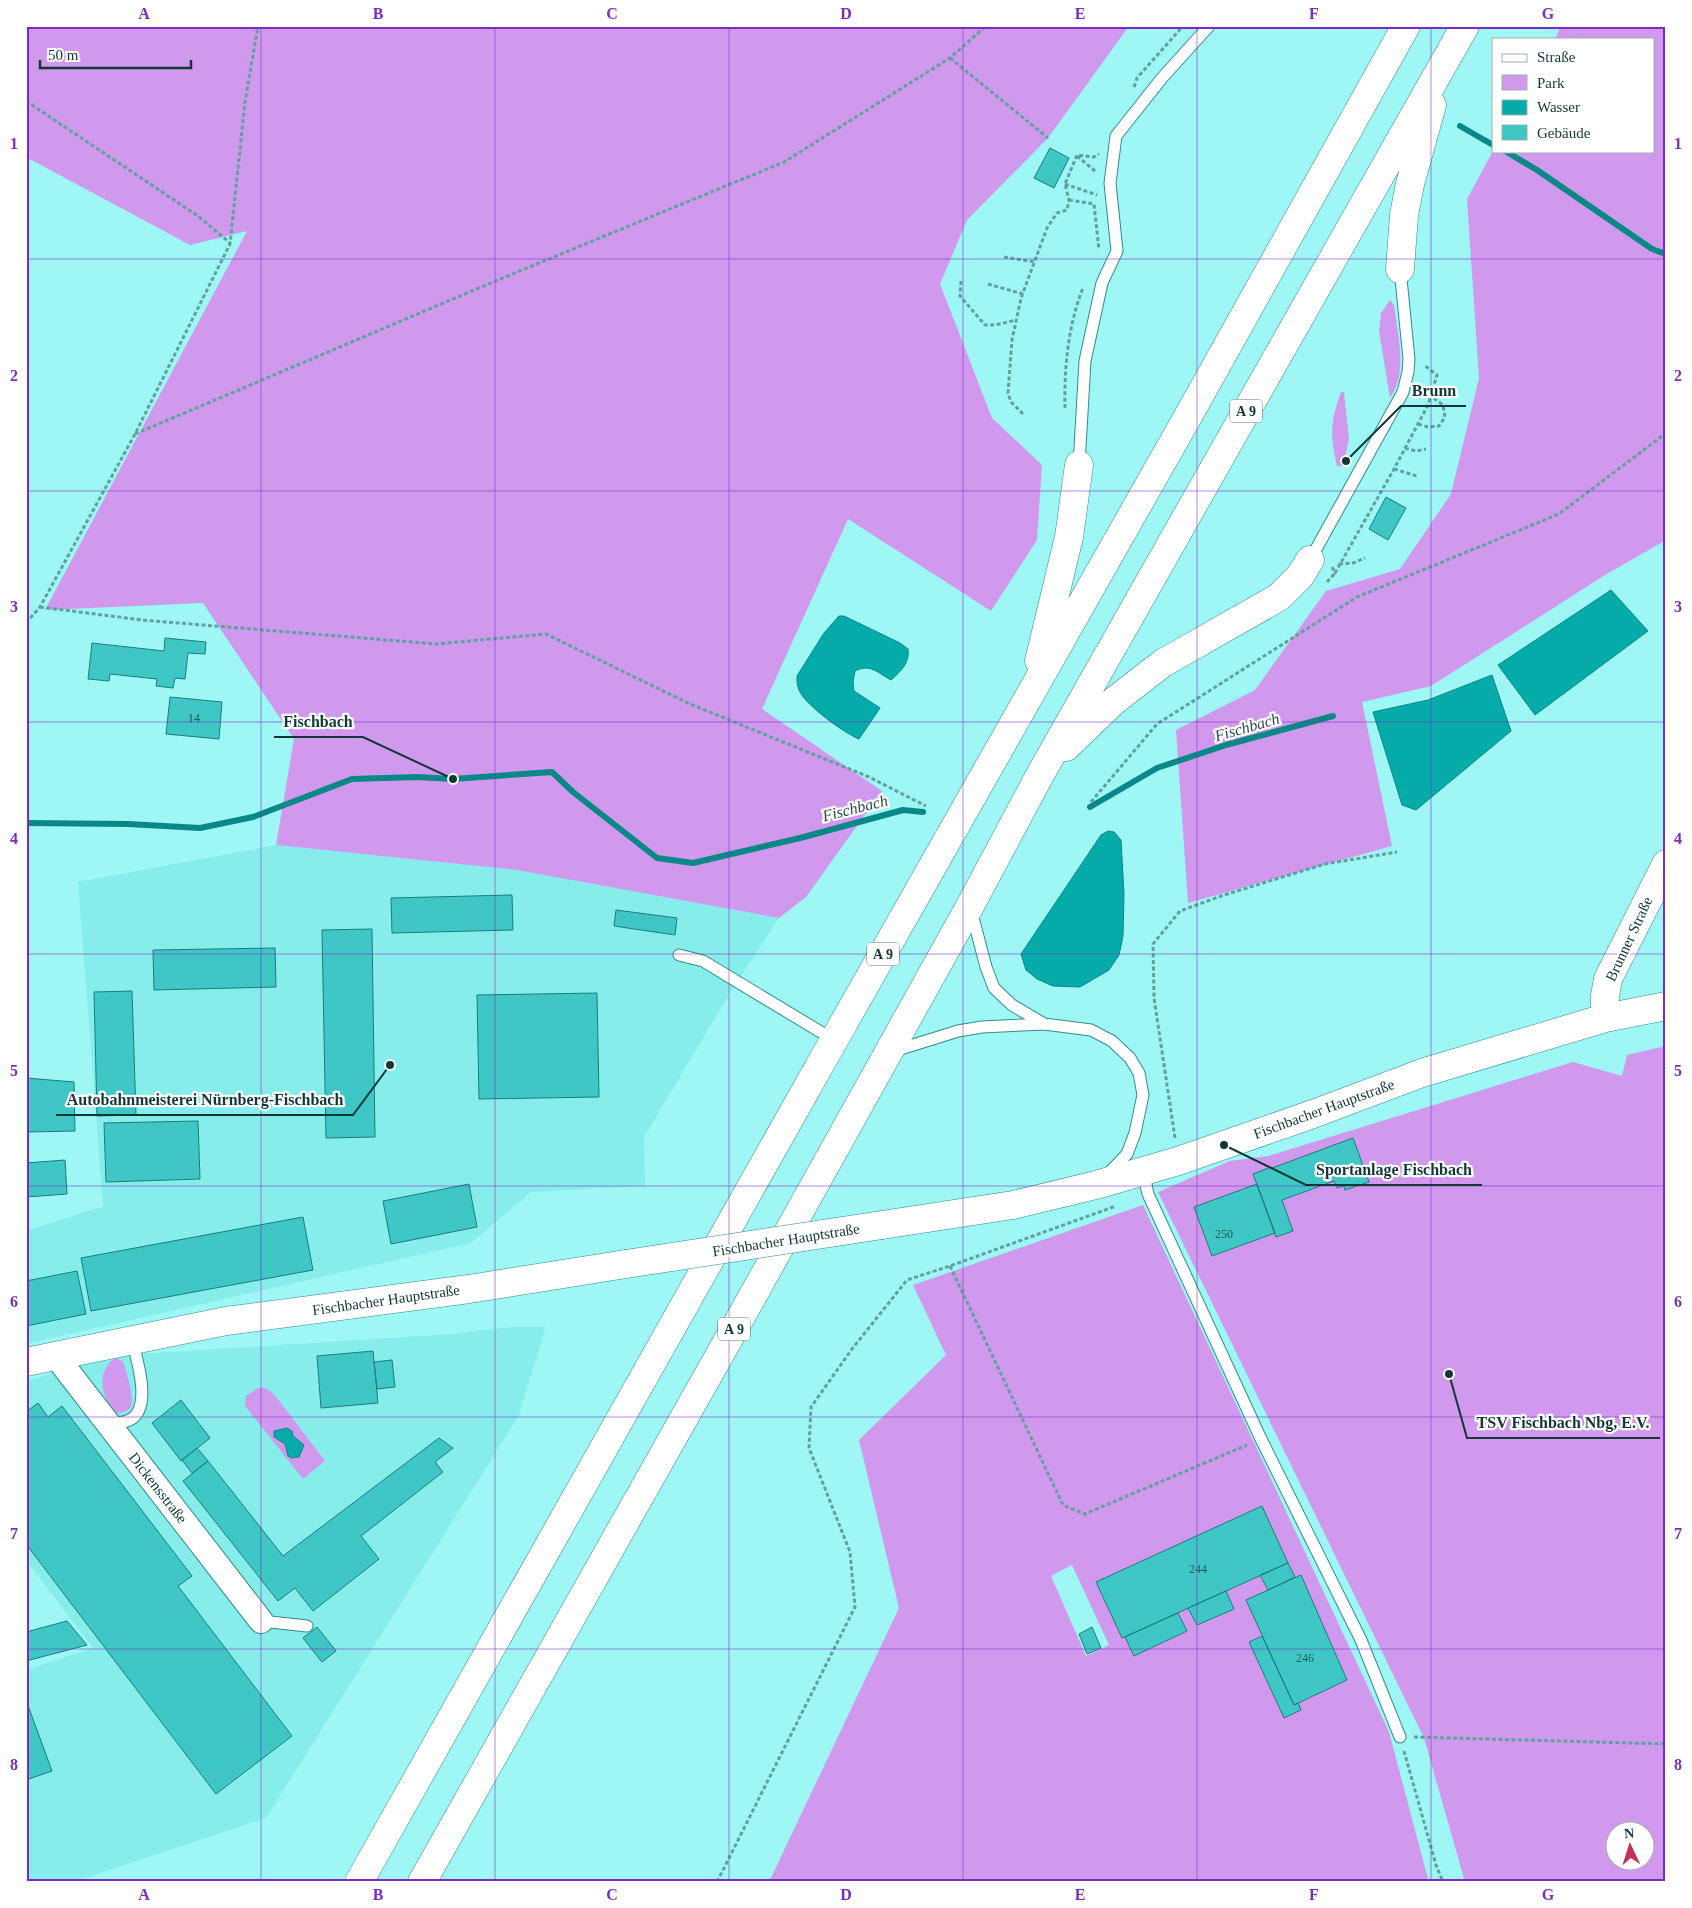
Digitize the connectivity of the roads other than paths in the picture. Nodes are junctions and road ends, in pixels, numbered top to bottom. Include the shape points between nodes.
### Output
1 (1209, 26) edge
2 (1406, 26) edge
3 (1465, 26) edge
4 (1451, 50) junction
5 (1400, 269) joint
6 (1079, 465) joint
7 (1316, 549) joint
8 (1029, 696) junction
9 (1041, 773) junction
10 (1666, 864) edge
11 (970, 906) junction
12 (679, 955) dead end
13 (1666, 1006) edge
14 (1605, 1018) junction
15 (1044, 1024) junction
16 (834, 1040) junction
17 (887, 1054) junction
18 (1146, 1183) junction
19 (1096, 1185) junction
20 (132, 1340) junction
21 (55, 1355) junction
22 (26, 1362) edge
23 (107, 1422) junction
24 (261, 1621) joint
25 (307, 1626) dead end
26 (1400, 1737) road end
27 (359, 1882) edge
28 (422, 1882) edge

1 - 6 lane via 1116,136 1110,183 1117,251 1102,283 1085,361
2 - 8 main road, A 9
3 - 4 main road, A 9
4 - 5 main road via 1410,184
4 - 9 main road, A 9
5 - 7 lane via 1408,352 1403,392
6 - 8 main road via 1069,538
7 - 9 main road via 1300,576 1279,597 1163,663 1121,695
8 - 16 main road, A 9
9 - 11 main road, A 9
10 - 14 main road, Brunner Straße via 1608,979
11 - 15 lane via 994,988 1012,1005
11 - 17 main road, A 9
12 - 16 lane via 703,961
13 - 14 main road, Fischbacher Hauptstraße
14 - 18 main road, Fischbacher Hauptstraße via 1422,1073 1178,1161
15 - 17 lane via 958,1031
15 - 19 lane via 1091,1030 1112,1040 1130,1058 1139,1073 1143,1094 1127,1154
16 - 27 main road, A 9
17 - 28 main road, A 9
18 - 19 main road, Fischbacher Hauptstraße
18 - 26 lane via 1261,1439 1361,1640
19 - 20 main road, Fischbacher Hauptstraße, bridge via 1013,1205 470,1289 226,1322
20 - 21 main road, Fischbacher Hauptstraße
20 - 23 lane via 143,1402 138,1413 128,1421
21 - 22 main road, Fischbacher Hauptstraße
21 - 23 street, Dickensstraße
23 - 24 street, Dickensstraße
24 - 25 lane

